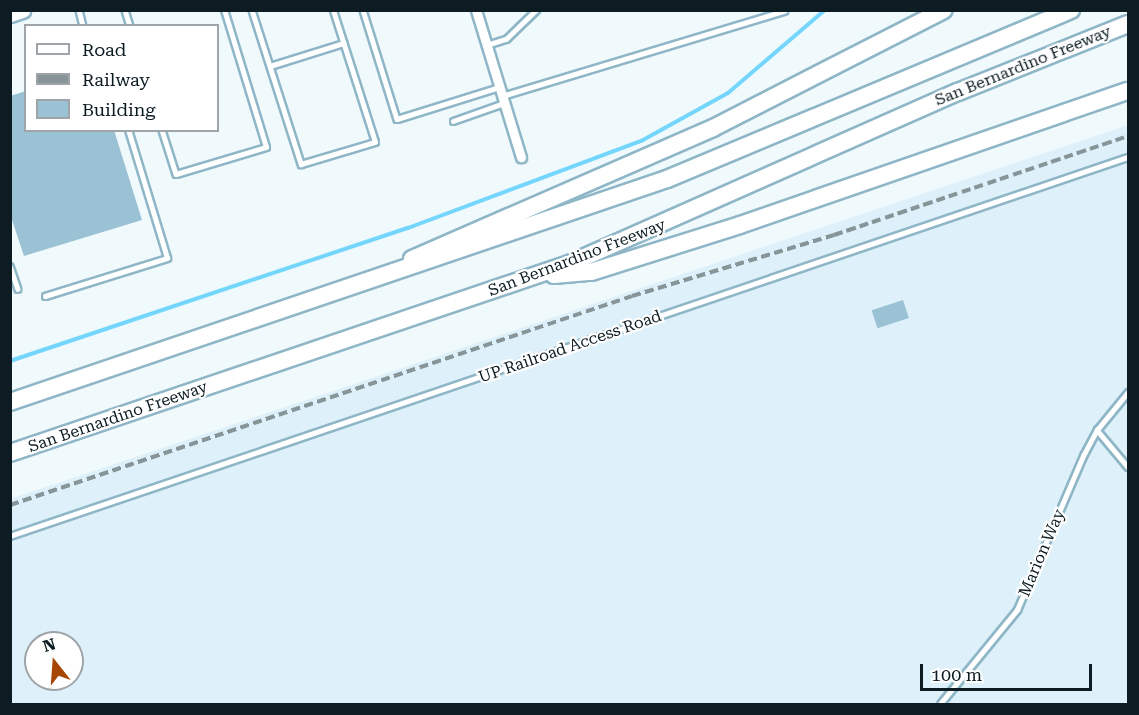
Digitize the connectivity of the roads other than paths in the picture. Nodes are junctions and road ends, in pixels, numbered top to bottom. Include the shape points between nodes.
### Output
1 (224, 10) edge
2 (252, 10) edge
3 (333, 10) edge
4 (363, 10) edge
5 (476, 10) edge
6 (536, 10) edge
7 (944, 10) edge
8 (1071, 10) edge
9 (21, 11) edge
10 (784, 11) edge
11 (10, 14) edge
12 (1128, 24) edge
13 (344, 43) junction
14 (487, 45) junction
15 (270, 66) junction
16 (1128, 91) edge
17 (502, 96) junction
18 (453, 122) dead end
19 (129, 132) edge
20 (163, 132) edge
21 (521, 157) dead end
22 (1128, 157) edge
23 (10, 266) edge
24 (536, 276) junction
25 (358, 286) junction
26 (18, 289) dead end
27 (45, 296) dead end
28 (1128, 392) edge
29 (10, 402) edge
30 (1096, 429) junction
31 (10, 453) edge
32 (1128, 467) edge
33 (10, 536) edge
34 (940, 705) edge

1 - 20 lane via 266,147 176,174
2 - 15 lane
3 - 13 lane
4 - 17 lane via 397,119
5 - 14 street
6 - 14 lane via 506,39
7 - 25 highway via 723,124 468,232
8 - 25 highway, San Bernardino Freeway via 667,179
9 - 11 main road
10 - 17 lane
12 - 24 highway, San Bernardino Freeway via 976,84 708,206
13 - 15 lane
13 - 15 lane via 375,142 301,164
14 - 17 street
16 - 24 highway via 602,269
17 - 18 lane
17 - 21 street
19 - 27 lane via 167,258
22 - 33 lane, UP Railroad Access Road
23 - 26 lane
24 - 31 highway, San Bernardino Freeway
25 - 29 highway, San Bernardino Freeway
28 - 30 lane, Marion Way
30 - 32 lane
30 - 34 lane, Marion Way via 1017,610

